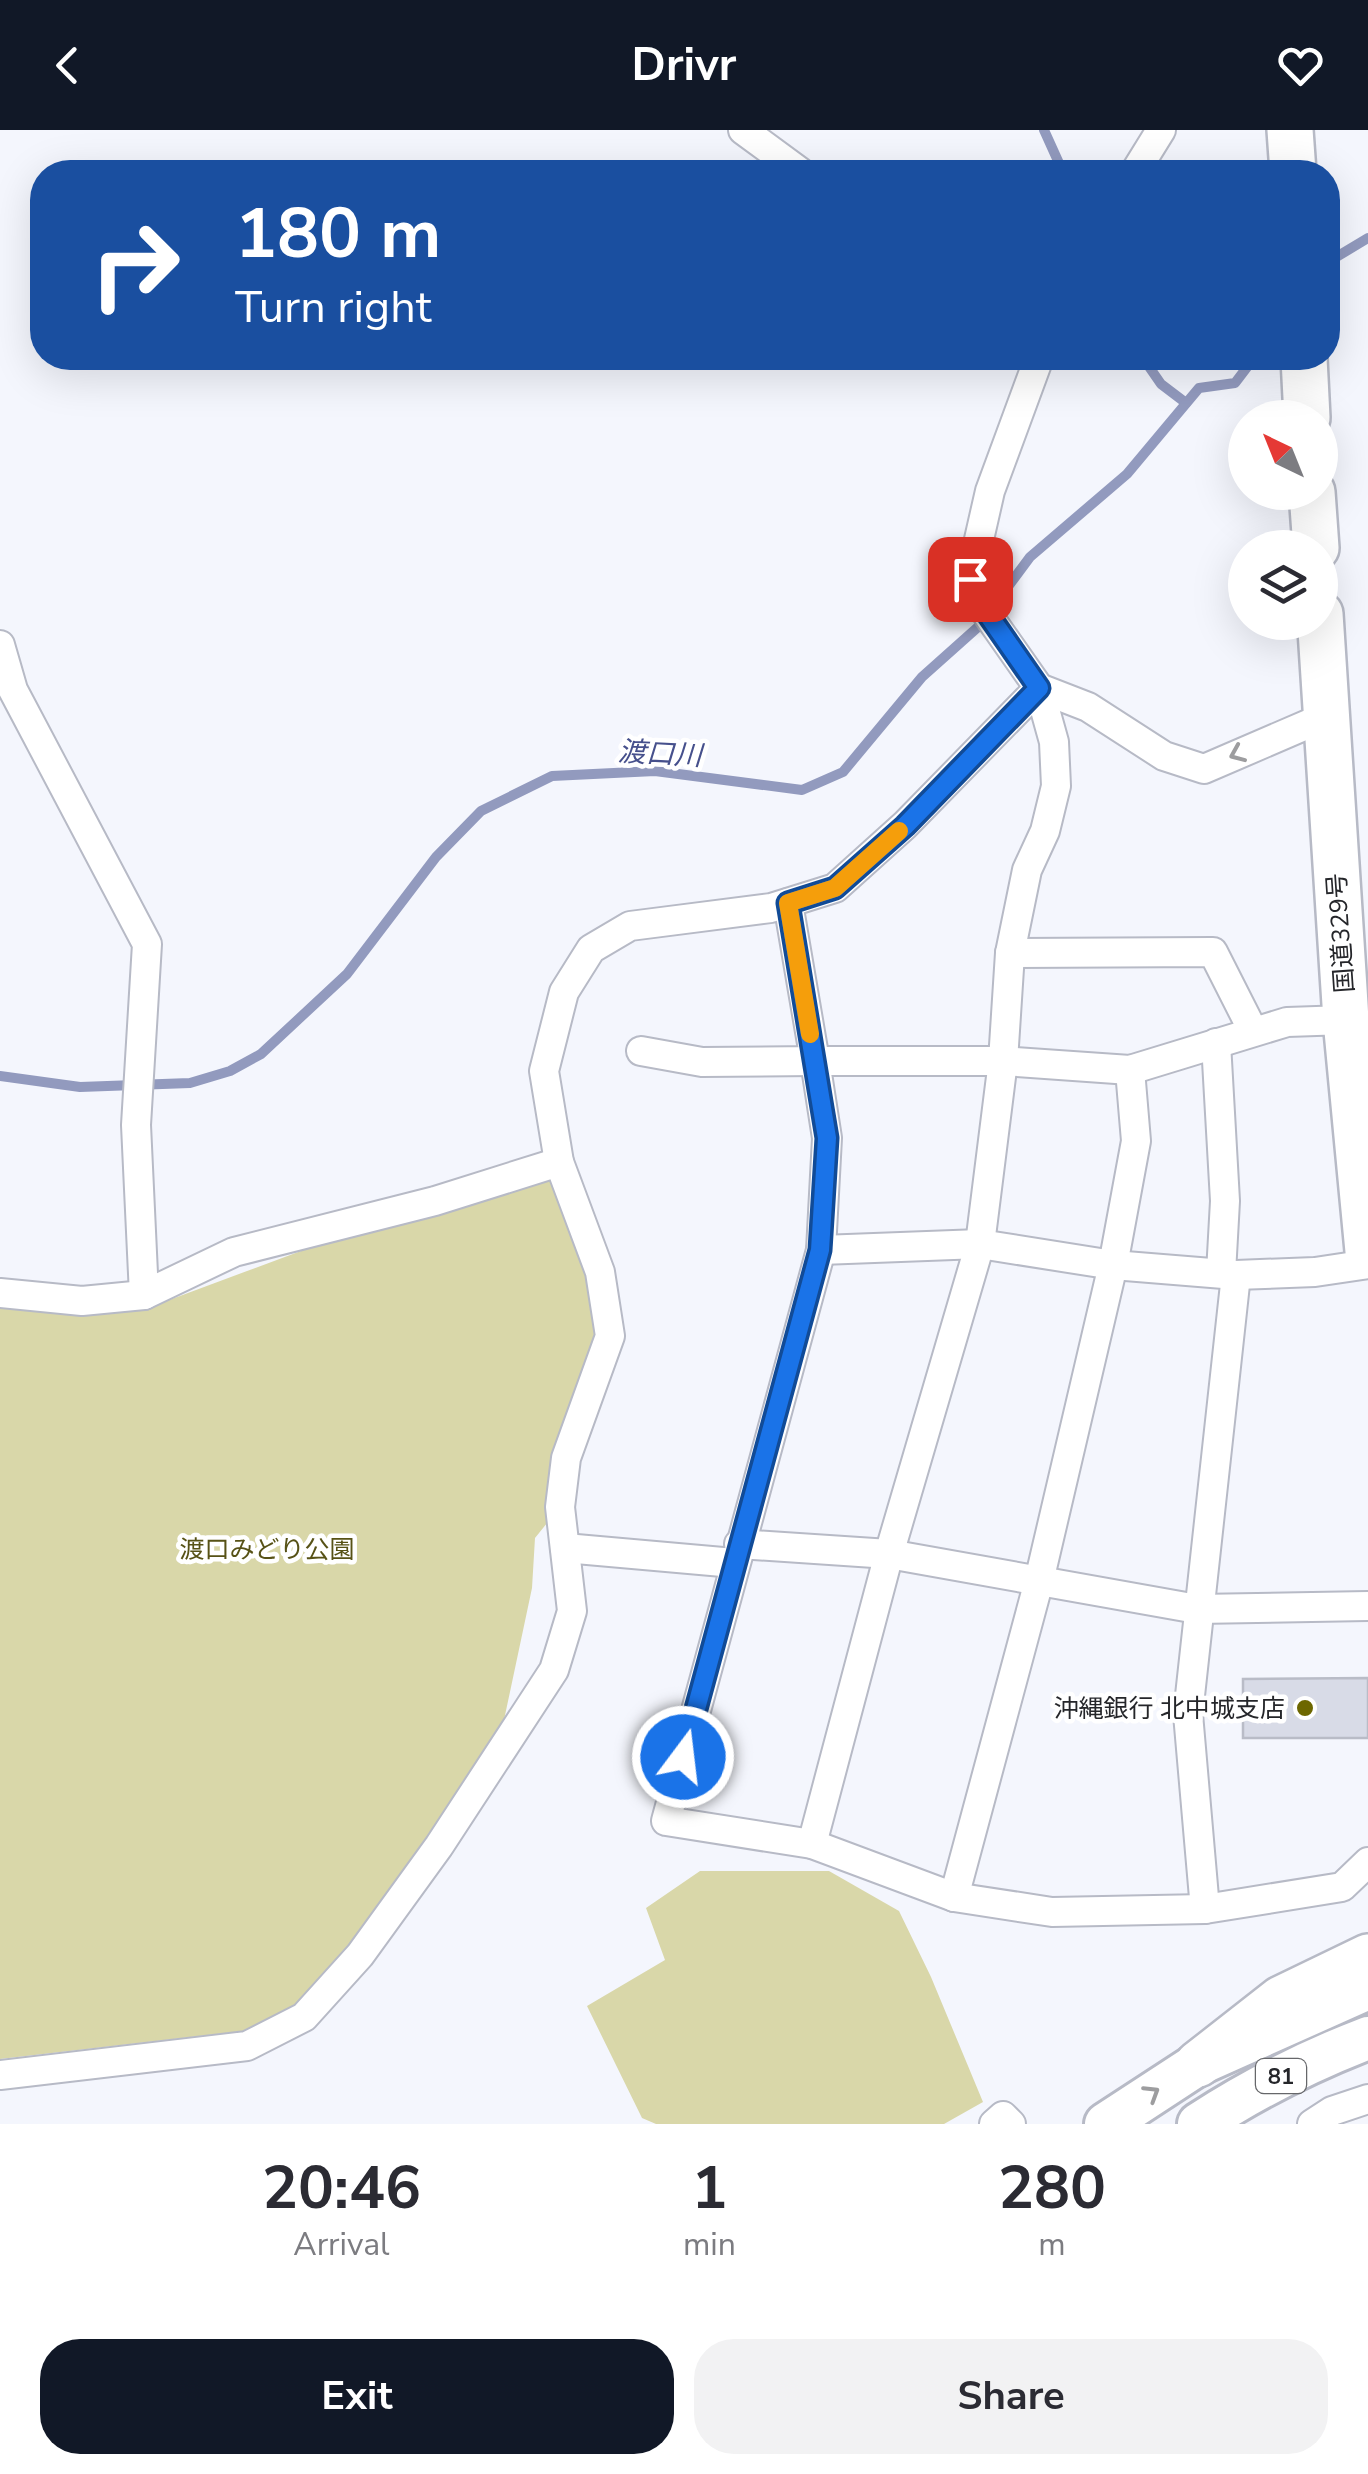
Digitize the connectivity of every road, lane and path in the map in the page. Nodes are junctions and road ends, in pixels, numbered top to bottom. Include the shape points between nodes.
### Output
1 (742, 130) edge
2 (1161, 130) edge
3 (1290, 130) edge
4 (783, 160) edge
5 (1143, 160) edge
6 (1292, 160) edge
7 (1035, 370) edge
8 (1305, 370) edge
9 (1306, 400) edge
10 (1322, 640) edge
11 (0, 645) edge
12 (1039, 688) junction
13 (1327, 716) junction
14 (788, 903) junction
15 (1010, 953) junction
16 (1346, 1020) junction
17 (1253, 1031) junction
18 (1216, 1043) junction
19 (642, 1051) dead end
20 (1004, 1061) junction
21 (815, 1062) junction
22 (1130, 1070) junction
23 (559, 1162) junction
24 (980, 1244) junction
25 (820, 1250) junction
26 (1368, 1251) edge
27 (1368, 1264) edge
28 (1113, 1265) junction
29 (1228, 1274) junction
30 (0, 1293) edge
31 (144, 1296) junction
32 (565, 1548) junction
33 (737, 1553) junction
34 (889, 1554) junction
35 (1039, 1581) junction
36 (1368, 1606) edge
37 (1197, 1609) junction
38 (812, 1844) junction
39 (1368, 1862) edge
40 (954, 1897) junction
41 (1205, 1909) junction
42 (1368, 1956) edge
43 (1368, 1988) edge
44 (1368, 2038) edge
45 (1198, 2064) junction
46 (0, 2075) edge
47 (1368, 2099) edge
48 (994, 2124) edge
49 (1012, 2124) edge
50 (1106, 2124) edge
51 (1199, 2124) edge
52 (1312, 2124) edge

1 - 4 street
2 - 5 street
3 - 6 highway
7 - 12 street via 990,491 970,579
8 - 9 highway
10 - 13 highway, 国道329号
11 - 31 street via 13,690 147,944 136,1125
13 -> 12 street via 1204,768 1164,756 1088,707
12 - 14 street via 835,888
12 - 15 street via 1054,742 1056,786 1027,870
13 - 16 highway, 国道329号
14 - 21 street
14 - 23 street via 630,926 590,950 564,992 544,1071
15 - 17 street via 1213,952
15 - 20 street
16 - 17 street
16 - 26 highway, 国道329号
17 - 18 street
18 - 22 street
18 - 29 street
19 - 21 street via 702,1062
20 - 21 street
20 - 22 street
20 - 24 street
21 - 25 street via 827,1138
22 - 28 street via 1136,1141
23 - 31 street via 234,1252
23 - 32 street via 600,1272 610,1336 566,1458 560,1507
24 - 25 street
24 - 28 street
24 - 34 street
25 - 33 street
27 - 29 street
28 - 29 street
28 - 35 street
29 - 37 street
30 - 31 street via 82,1301
32 - 33 street
32 - 46 street via 572,1611 554,1670 440,1846 360,1955 304,2017 247,2046
33 - 34 street
33 - 38 street via 666,1821
34 - 35 street
34 - 38 street
35 - 37 street
35 - 40 street
36 - 37 street
37 - 41 street via 1188,1714
38 - 40 street
39 - 41 street via 1342,1887
40 - 41 street via 1052,1912
42 - 45 highway via 1280,2000
43 - 45 main road, 81
44 - 51 main road, 81 via 1315,2058
50 -> 45 main road, 81
47 - 52 street
48 - 49 street via 1003,2116

